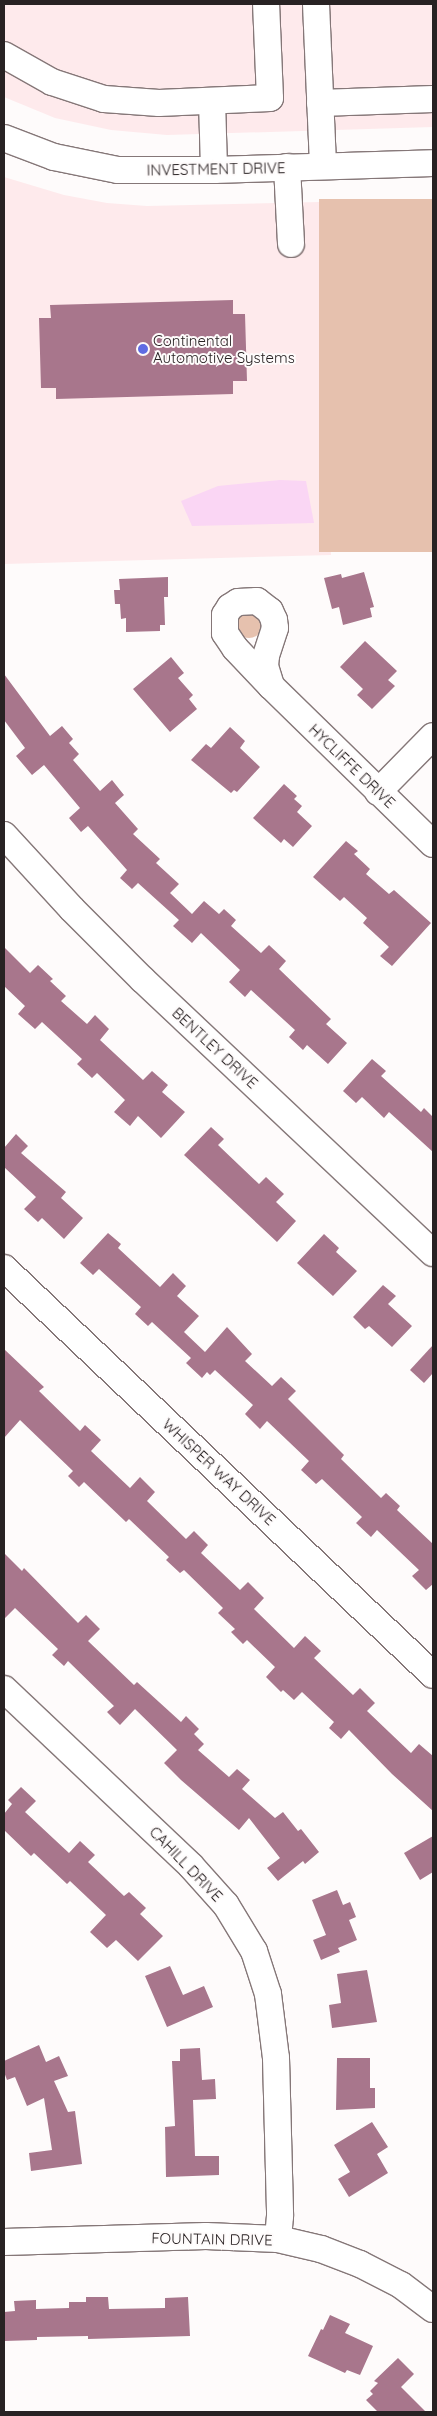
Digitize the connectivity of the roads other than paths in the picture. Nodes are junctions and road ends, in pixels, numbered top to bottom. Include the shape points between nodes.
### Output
1 (266, 4) edge
2 (316, 4) edge
3 (4, 56) edge
4 (433, 99) edge
5 (212, 101) junction
6 (320, 103) junction
7 (4, 138) edge
8 (433, 163) edge
9 (323, 166) junction
10 (287, 167) junction
11 (214, 170) junction
12 (290, 244) dead end
13 (271, 686) dead end
14 (433, 736) edge
15 (378, 792) junction
16 (4, 835) edge
17 (433, 844) edge
18 (433, 1253) edge
19 (4, 1268) edge
20 (433, 1675) edge
21 (4, 1689) edge
22 (278, 2239) junction
23 (4, 2242) edge
24 (433, 2309) edge

1 - 5 street via 270,98
2 - 6 street
3 - 5 street via 52,82 104,98 159,103
4 - 6 street
5 - 11 street
6 - 9 street
7 - 11 street, INVESTMENT DRIVE via 54,157 118,170
8 - 9 street, INVESTMENT DRIVE
9 - 10 street, INVESTMENT DRIVE
10 - 11 street, INVESTMENT DRIVE
10 - 12 street
13 - 15 street, HYCLIFFE DRIVE
14 - 15 street
15 - 17 street, HYCLIFFE DRIVE
16 - 18 street, BENTLEY DRIVE via 143,980
19 - 20 street, WHISPER WAY DRIVE
21 - 22 street, CAHILL DRIVE via 191,1866 226,1906 254,1951 268,1994 276,2058
22 - 23 street, FOUNTAIN DRIVE via 206,2236
22 - 24 street, FOUNTAIN DRIVE via 321,2249 360,2264 401,2285

